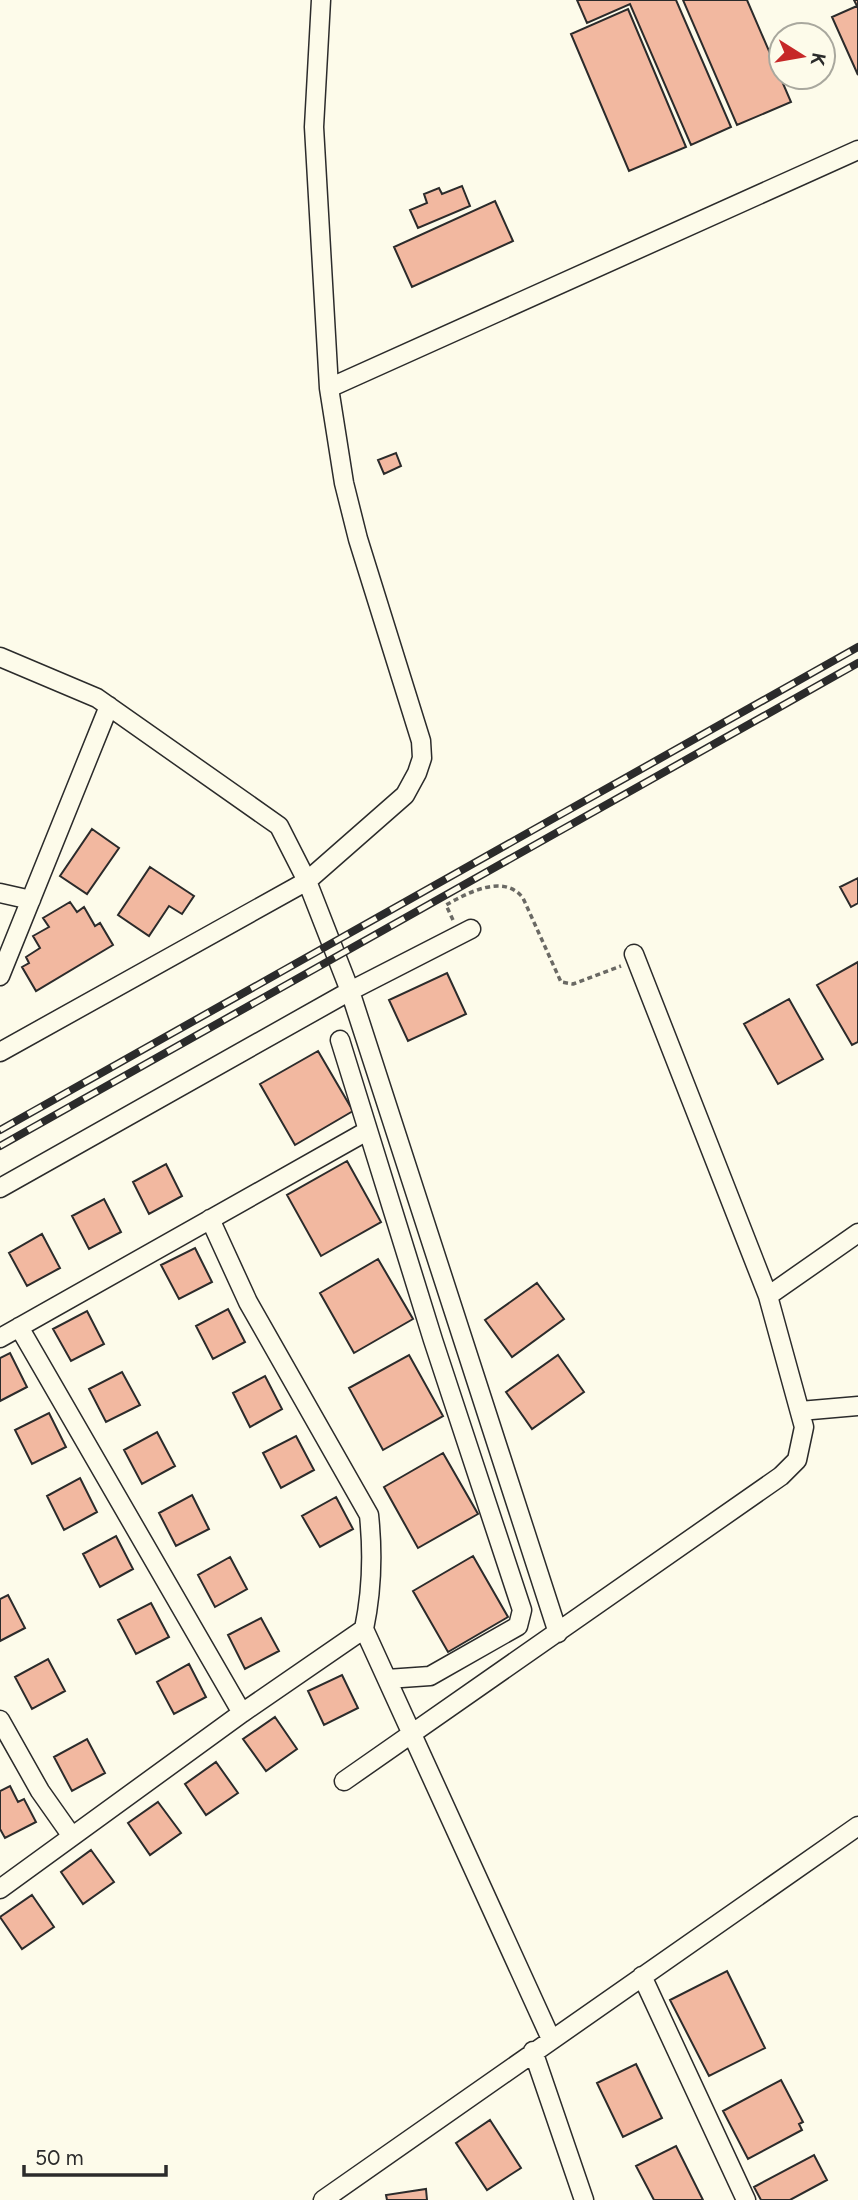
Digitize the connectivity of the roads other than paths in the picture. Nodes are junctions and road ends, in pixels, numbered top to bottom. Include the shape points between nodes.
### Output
1 (321, 0) edge
2 (858, 150) edge
3 (329, 388) junction
4 (0, 657) edge
5 (109, 706) junction
6 (307, 881) junction
7 (0, 893) edge
8 (31, 900) junction
9 (465, 932) road end
10 (628, 960) road end
11 (0, 976) edge
12 (350, 990) junction
13 (340, 1040) dead end
14 (0, 1052) edge
15 (367, 1131) junction
16 (0, 1188) edge
17 (210, 1219) junction
18 (858, 1233) edge
19 (768, 1296) junction
20 (19, 1327) junction
21 (0, 1338) edge
22 (858, 1406) edge
23 (800, 1411) junction
24 (364, 1629) junction
25 (558, 1633) junction
26 (387, 1679) junction
27 (242, 1713) junction
28 (0, 1720) edge
29 (412, 1734) junction
30 (344, 1781) dead end
31 (853, 1829) edge
32 (71, 1835) junction
33 (0, 1889) edge
34 (642, 1976) junction
35 (551, 2039) junction
36 (533, 2052) junction
37 (323, 2200) edge
38 (584, 2200) edge
39 (746, 2200) edge

1 - 3 street via 314,127
2 - 3 street
3 - 6 street via 358,539 414,711 422,758 405,795
4 - 5 street
5 - 6 street via 279,826
5 - 8 street
6 - 12 street
6 - 14 street
7 - 8 street
8 - 11 street
9 - 12 street
10 - 19 street
12 - 16 street
12 - 25 street
13 - 15 street
15 - 17 street
15 - 26 street via 522,1609 518,1626 430,1676
17 - 20 street
17 - 24 street via 248,1302 369,1515 370,1600
18 - 19 street
19 - 23 street
20 - 21 street
20 - 27 street
22 - 23 street
23 - 25 street via 804,1427 797,1460 780,1476
24 - 26 street
24 - 27 street
25 - 29 street
26 - 29 street
27 - 32 street
28 - 32 street
29 - 30 street
29 - 35 street
31 - 34 street
32 - 33 street
34 - 35 street
34 - 39 street
35 - 36 street
36 - 37 street
36 - 38 street

